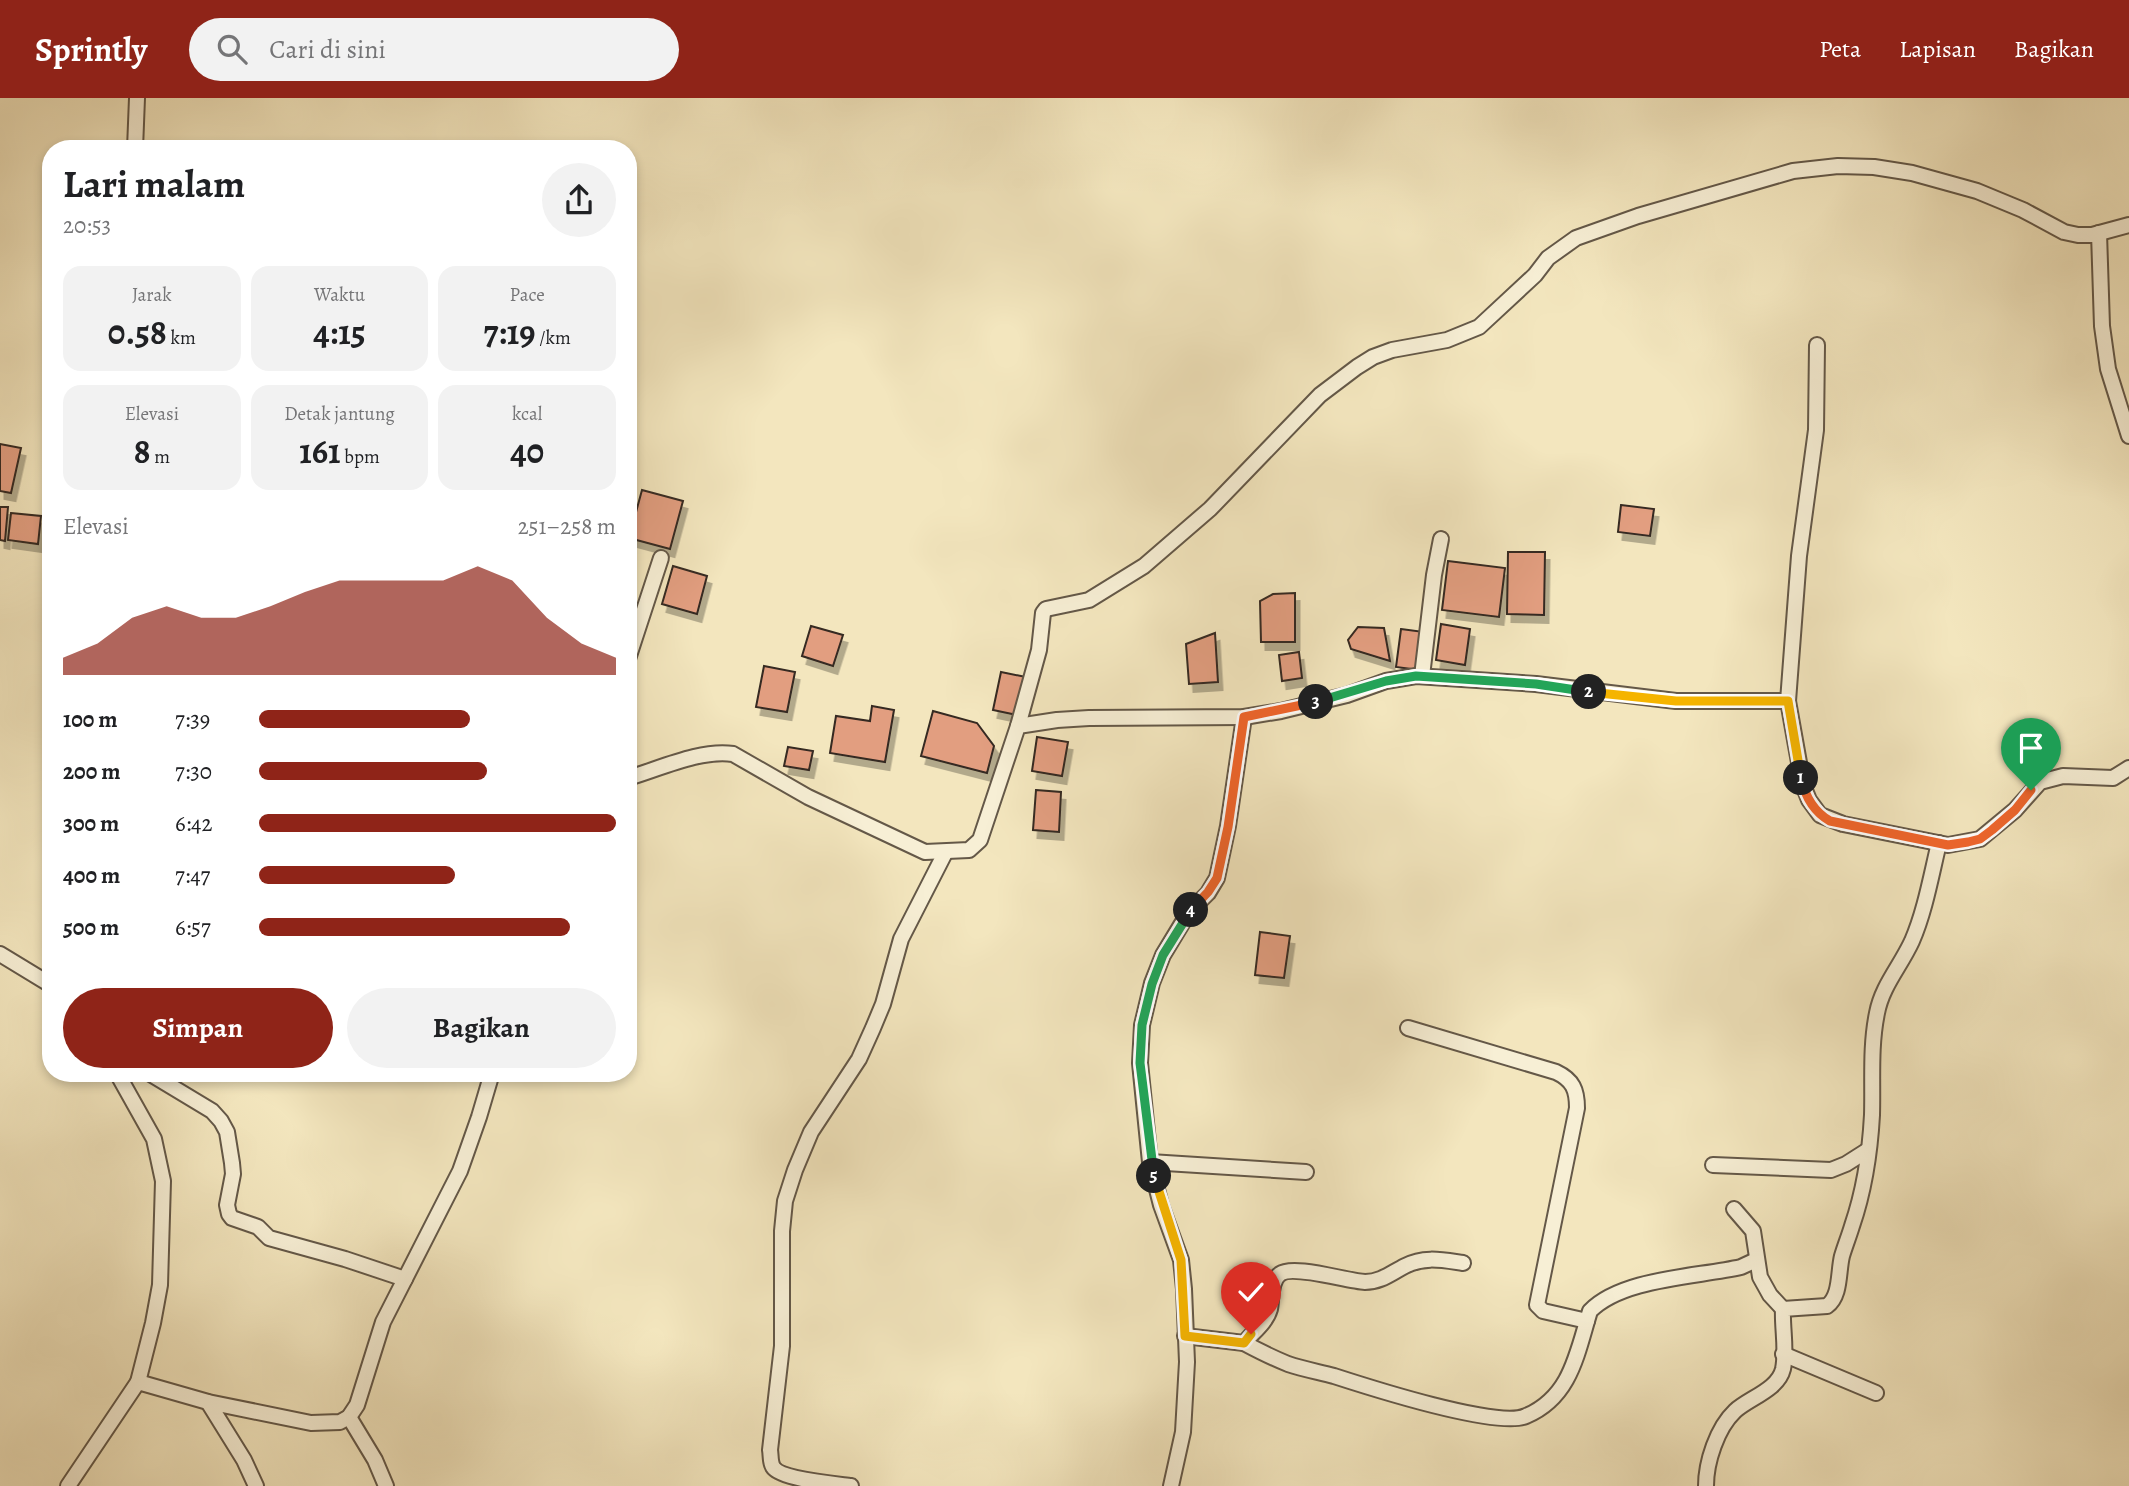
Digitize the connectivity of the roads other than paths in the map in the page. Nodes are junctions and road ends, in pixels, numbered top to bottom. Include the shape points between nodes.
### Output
1 (137, 98) edge
2 (135, 140) edge
3 (2129, 225) edge
4 (2099, 238) junction
5 (1817, 345) dead end
6 (2129, 436) edge
7 (1441, 539) dead end
8 (661, 558) dead end
9 (637, 631) edge
10 (1422, 676) junction
11 (1788, 701) junction
12 (1244, 717) junction
13 (1018, 726) junction
14 (2129, 768) edge
15 (637, 775) edge
16 (1939, 843) junction
17 (945, 853) junction
18 (0, 954) edge
19 (42, 980) edge
20 (1408, 1028) dead end
21 (122, 1082) edge
22 (164, 1082) edge
23 (489, 1082) edge
24 (1868, 1150) junction
25 (1150, 1162) junction
26 (1713, 1166) dead end
27 (1306, 1172) dead end
28 (1734, 1209) dead end
29 (1756, 1260) junction
30 (1463, 1263) dead end
31 (405, 1279) junction
32 (1783, 1309) junction
33 (1587, 1321) junction
34 (1185, 1336) junction
35 (1244, 1343) junction
36 (1783, 1354) junction
37 (138, 1382) junction
38 (1876, 1393) dead end
39 (208, 1402) junction
40 (349, 1417) junction
41 (68, 1486) edge
42 (256, 1486) edge
43 (386, 1486) edge
44 (846, 1486) edge
45 (1171, 1486) edge
46 (1706, 1486) edge

1 - 2 street
3 - 4 street
4 - 6 street via 2108,369
4 - 13 street via 2064,232 1977,191 1912,173 1838,166 1793,172 1576,238 1548,258 1479,327 1447,340 1392,350 1357,367 1320,395 1210,509 1151,560 1089,600 1051,607 1043,613 1039,650
5 - 11 street via 1816,430 1799,556
7 - 10 street
8 - 9 street
10 - 11 street via 1676,701
10 - 12 street
11 - 16 street via 1802,785 1820,815
12 - 13 street via 1089,718
12 - 25 street via 1217,878 1163,955 1142,1025 1140,1063
13 - 17 street via 980,840 969,850
14 - 16 street via 2113,778 2063,776 2040,782 1980,839
15 - 17 street via 706,754 733,754 907,845
16 - 24 street via 1918,923 1887,983 1876,1016
17 - 44 street via 901,939 883,1004 859,1059 811,1132 785,1201 782,1346 771,1464 780,1473
18 - 19 street
20 - 33 street via 1556,1072 1574,1087 1577,1108 1537,1305 1544,1311
21 - 37 street via 154,1139 163,1181 160,1285
22 - 31 street via 212,1111 227,1132 233,1174 228,1205 232,1218 258,1227 269,1238
23 - 31 street via 460,1171
24 - 26 street via 1831,1170
24 - 32 street via 1857,1212 1832,1302
25 - 27 street
25 - 34 street via 1181,1260
28 - 29 street via 1753,1231
29 - 32 street via 1763,1285
29 - 33 street via 1741,1268 1612,1295 1590,1311
30 - 35 street via 1426,1259 1375,1282 1284,1272 1276,1278 1265,1320
31 - 40 street via 383,1322
32 - 36 street
33 - 35 street via 1568,1381 1547,1403 1522,1418 1491,1417 1416,1401 1291,1365
34 - 35 street
34 - 45 street via 1183,1432
36 - 38 street
36 - 46 street via 1783,1369 1775,1383 1735,1410 1721,1429
37 - 39 street
37 - 41 street
39 - 40 street via 311,1423 341,1422
39 - 42 street
40 - 43 street

